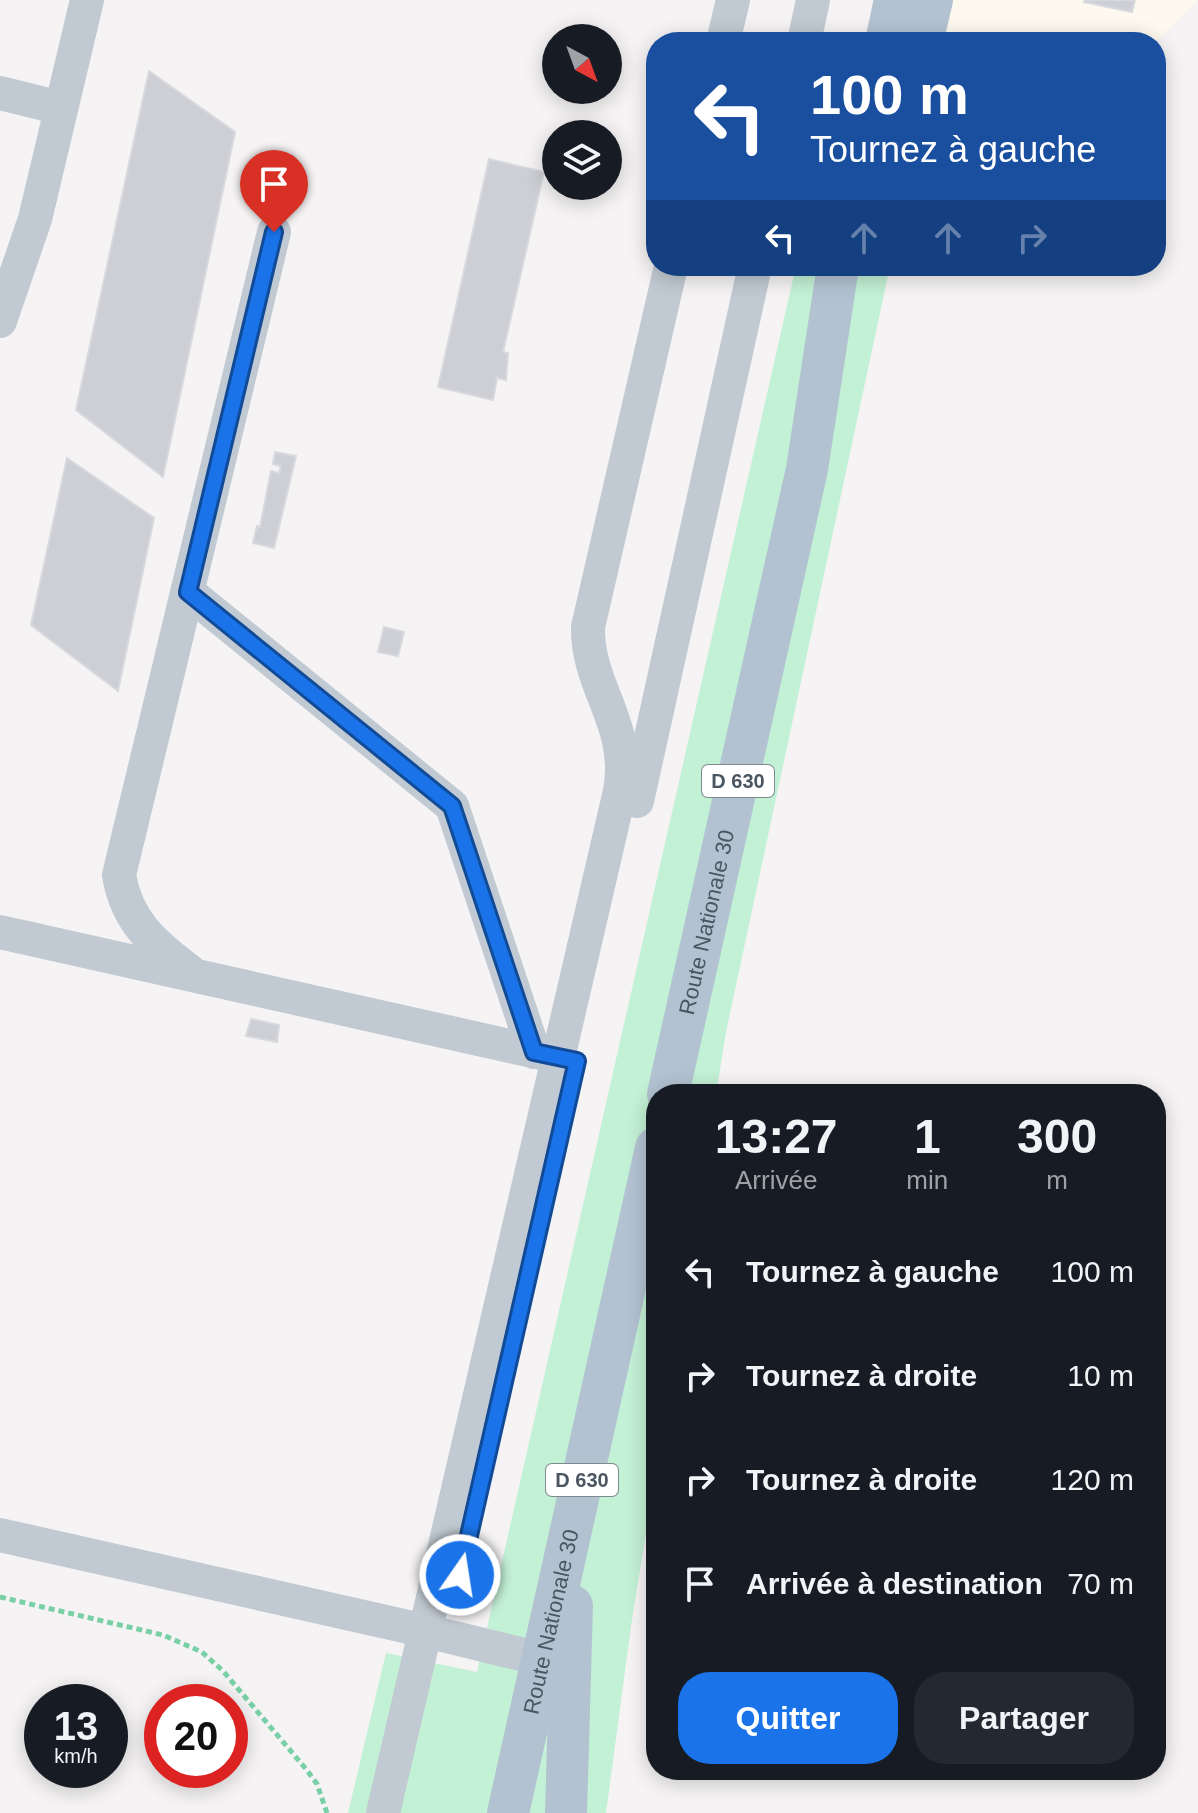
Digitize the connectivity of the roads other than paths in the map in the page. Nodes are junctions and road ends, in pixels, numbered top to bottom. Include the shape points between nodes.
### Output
1 (87, 0) edge
2 (733, 0) edge
3 (813, 0) edge
4 (895, 0) edge
5 (932, 0) edge
6 (725, 32) edge
7 (806, 32) edge
8 (888, 32) edge
9 (924, 32) edge
10 (0, 93) edge
11 (61, 108) junction
12 (274, 232) dead end
13 (669, 276) edge
14 (752, 276) edge
15 (836, 276) edge
16 (864, 276) edge
17 (0, 321) edge
18 (807, 469) junction
19 (188, 592) junction
20 (0, 932) edge
21 (193, 974) junction
22 (557, 1057) junction
23 (670, 1084) edge
24 (646, 1193) edge
25 (0, 1535) edge
26 (436, 1633) junction
27 (557, 1664) junction
28 (383, 1813) edge
29 (403, 1813) edge
30 (508, 1813) edge
31 (566, 1813) edge

1 - 11 lane
2 - 6 lane
3 - 7 lane
4 - 8 main road
5 - 9 main road
10 - 11 lane
11 - 17 lane via 35,219
12 - 19 lane
13 - 22 lane via 588,627 590,656 620,737 624,773
14 - 22 lane
15 - 18 main road, Route Nationale 30 / D 630
16 - 18 main road, Route Nationale 30 / D 630
18 - 23 main road, Route Nationale 30 / D 630
19 - 21 lane via 119,875 134,919 158,947
19 - 22 lane via 452,806
20 - 21 lane
21 - 22 lane
22 - 26 lane
24 - 27 main road, Route Nationale 30 / D 630 via 573,1520
25 - 26 lane
26 - 27 lane
26 - 28 lane
26 - 29 lane
27 - 30 main road, Route Nationale 30
27 - 31 main road

